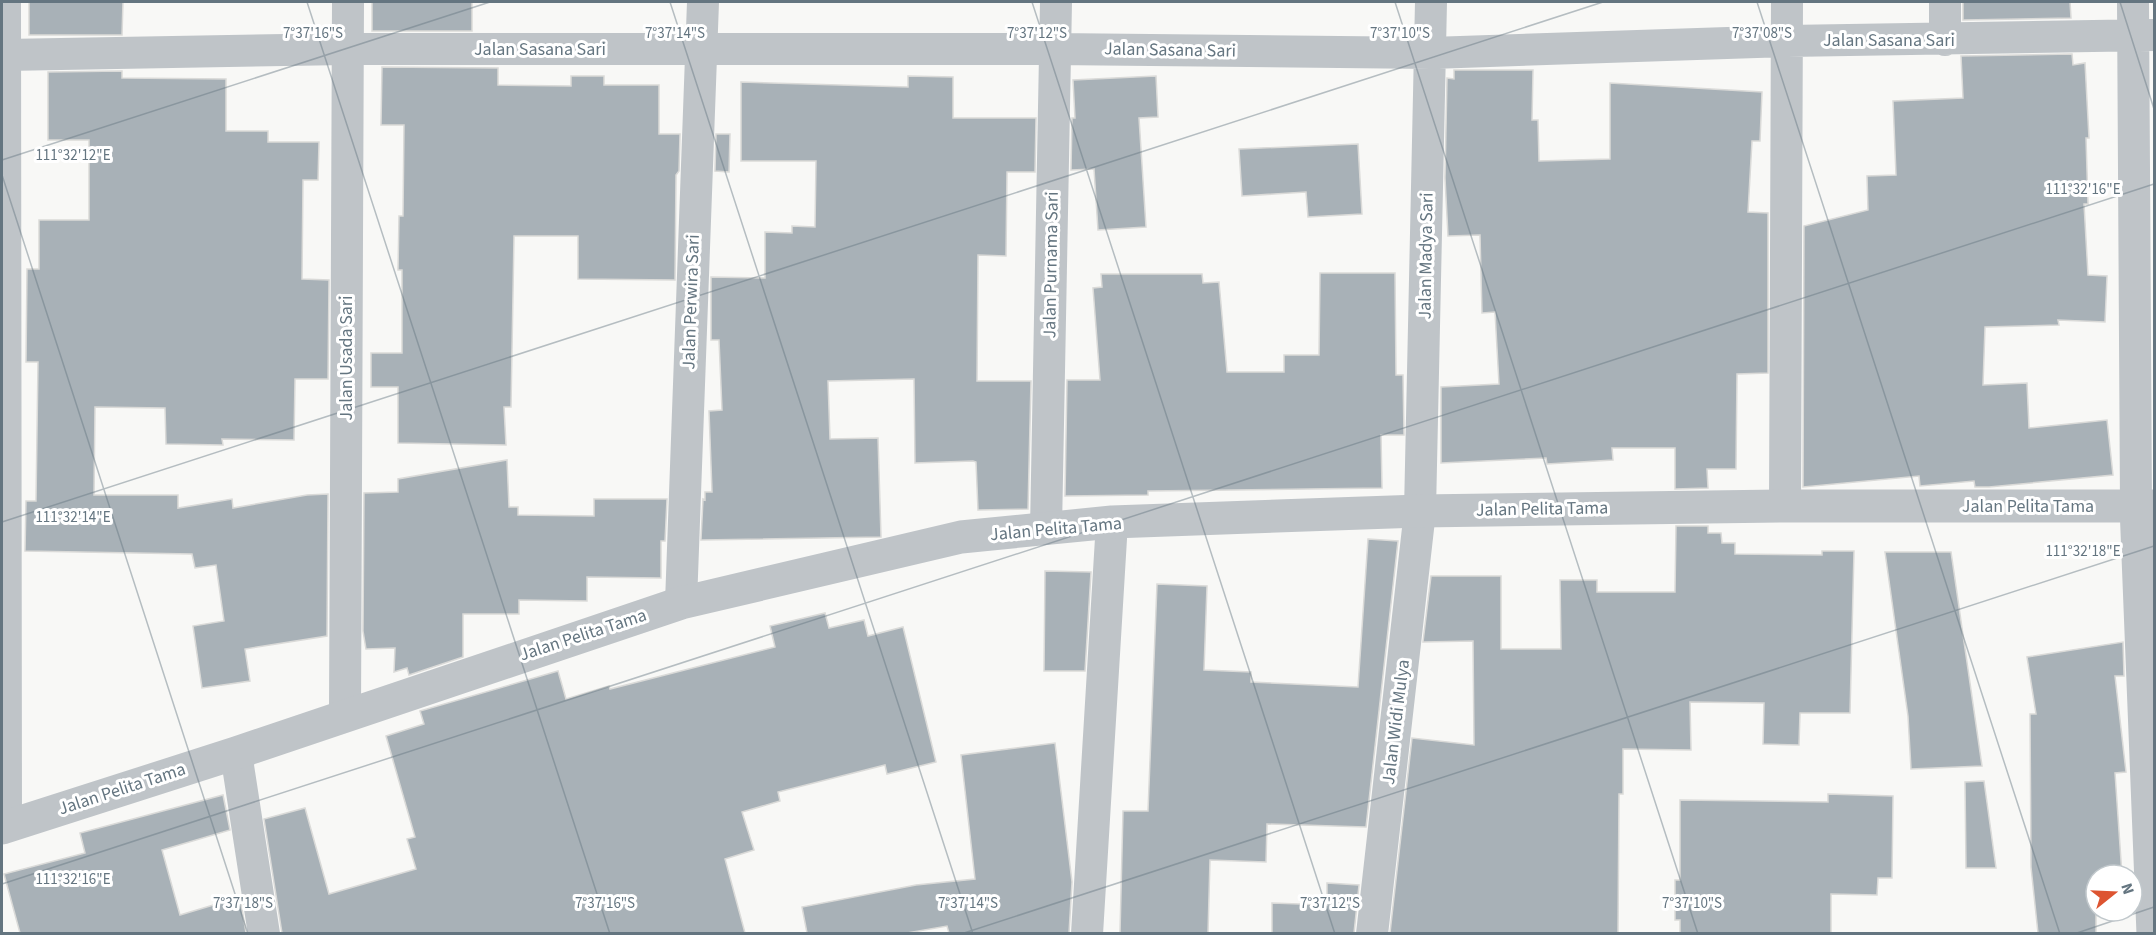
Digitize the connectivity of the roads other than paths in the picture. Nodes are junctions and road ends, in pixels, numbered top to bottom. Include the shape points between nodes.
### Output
1 (5, 2) edge
2 (348, 2) edge
3 (703, 2) edge
4 (1056, 2) edge
5 (1431, 2) edge
6 (1787, 2) edge
7 (1946, 2) edge
8 (2133, 2) edge
9 (2144, 35) edge
10 (1945, 40) junction
11 (1787, 41) junction
12 (346, 49) junction
13 (700, 49) junction
14 (1054, 49) junction
15 (1431, 53) junction
16 (5, 55) junction
17 (1785, 506) junction
18 (2145, 506) edge
19 (1420, 511) junction
20 (1112, 522) junction
21 (1046, 529) junction
22 (681, 603) junction
23 (345, 714) junction
24 (236, 753) junction
25 (4, 827) edge
26 (264, 933) edge
27 (1087, 933) edge
28 (1372, 933) edge
29 (2153, 933) edge

1 - 16 street
2 - 12 street, Jalan Usada Sari
3 - 13 street, Jalan Perwira Sari
4 - 14 street, Jalan Purnama Sari
5 - 15 street, Jalan Madya Sari
6 - 11 street
7 - 10 street
8 - 9 street
9 - 10 street, Jalan Sasana Sari
9 - 18 street
10 - 11 street, Jalan Sasana Sari
11 - 15 street, Jalan Sasana Sari
11 - 17 street
12 - 13 street, Jalan Sasana Sari
12 - 16 street, Jalan Sasana Sari
12 - 23 street, Jalan Usada Sari
13 - 14 street, Jalan Sasana Sari
13 - 22 street, Jalan Perwira Sari
14 - 15 street, Jalan Sasana Sari
14 - 21 street, Jalan Purnama Sari
15 - 19 street, Jalan Madya Sari
16 - 25 street
17 - 18 street, Jalan Pelita Tama
17 - 19 street, Jalan Pelita Tama
18 - 29 street
19 - 20 street, Jalan Pelita Tama
19 - 28 street, Jalan Widi Mulya
20 - 21 street, Jalan Pelita Tama
20 - 27 street
21 - 22 street, Jalan Pelita Tama via 961,537
22 - 23 street, Jalan Pelita Tama
23 - 24 street, Jalan Pelita Tama
24 - 25 street, Jalan Pelita Tama
24 - 26 street

